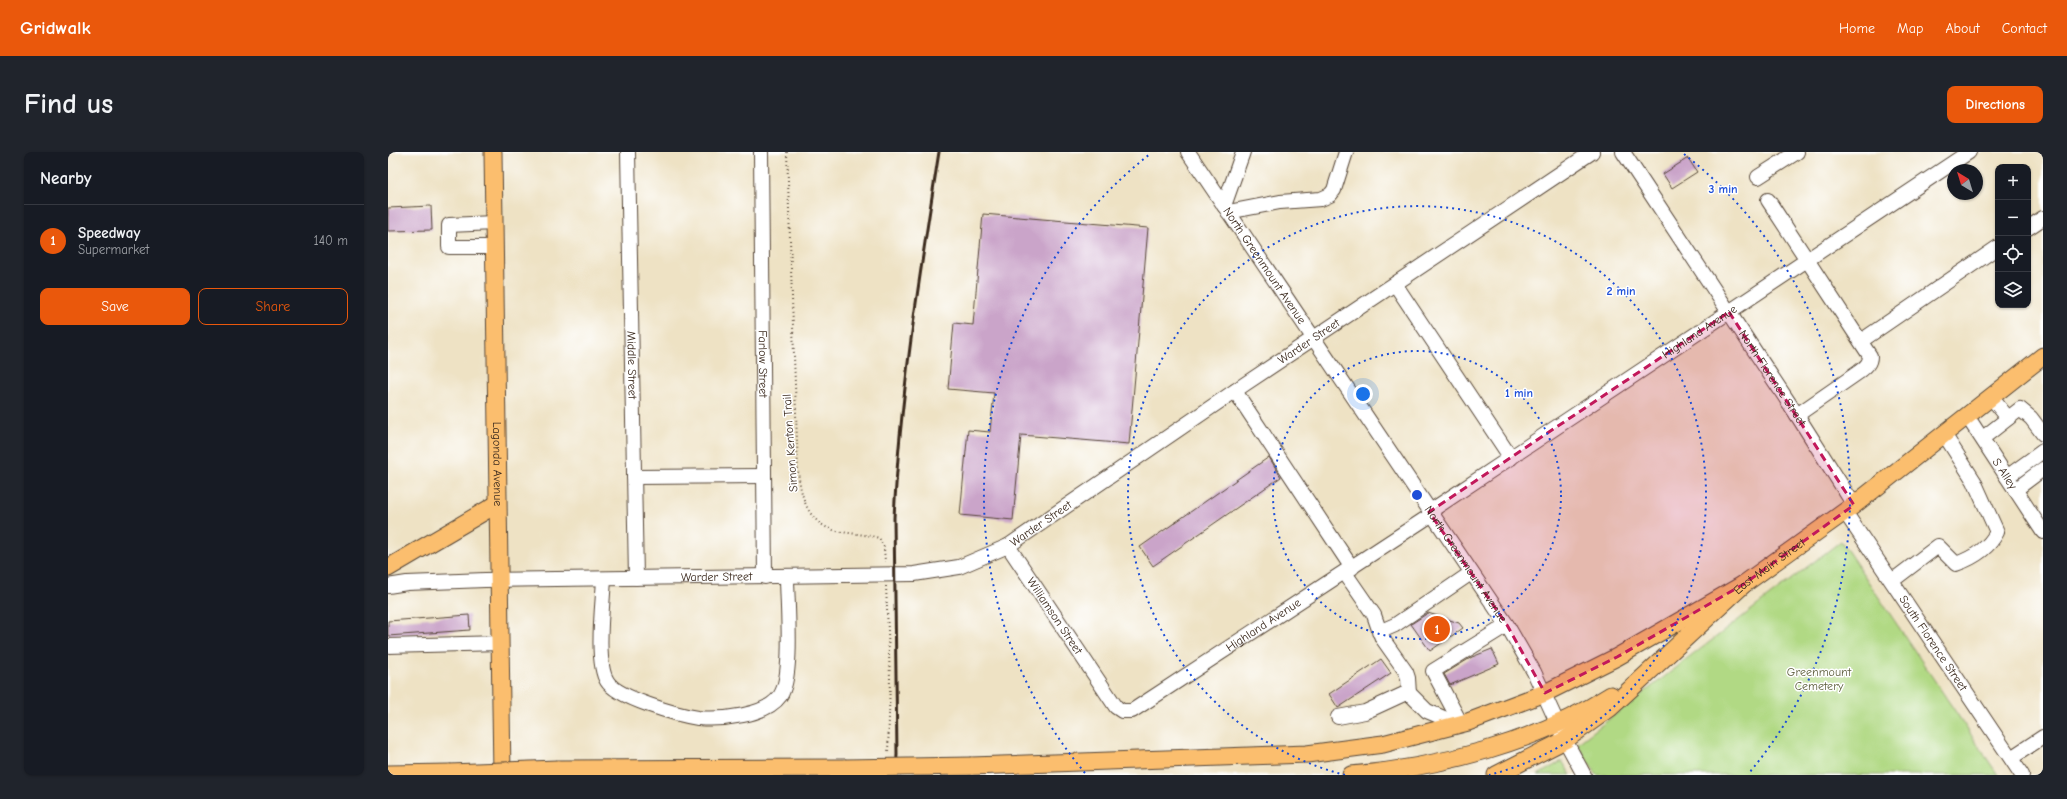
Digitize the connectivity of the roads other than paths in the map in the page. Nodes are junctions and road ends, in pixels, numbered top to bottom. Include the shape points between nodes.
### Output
1 (493, 152) edge
2 (628, 152) edge
3 (761, 152) edge
4 (1188, 152) edge
5 (1243, 152) edge
6 (1346, 152) edge
7 (1592, 152) edge
8 (1624, 152) edge
9 (1797, 152) edge
10 (1969, 152) edge
11 (1758, 177) dead end
12 (1768, 200) dead end
13 (1226, 209) junction
14 (2043, 218) edge
15 (494, 223) junction
16 (2031, 226) edge
17 (495, 247) junction
18 (1995, 249) edge
19 (1808, 260) junction
20 (1394, 284) junction
21 (1729, 312) junction
22 (1313, 339) junction
23 (1861, 341) junction
24 (2043, 356) edge
25 (1235, 391) junction
26 (1991, 397) junction
27 (1797, 415) junction
28 (1967, 416) junction
29 (2008, 418) junction
30 (1944, 434) junction
31 (1988, 434) dead end
32 (2043, 434) edge
33 (2043, 451) edge
34 (1511, 458) junction
35 (2043, 469) edge
36 (764, 476) junction
37 (634, 477) junction
38 (2007, 477) junction
39 (2015, 490) junction
40 (497, 504) junction
41 (1849, 508) junction
42 (1430, 514) junction
43 (2043, 532) edge
44 (1008, 546) junction
45 (388, 568) edge
46 (1348, 570) junction
47 (1471, 573) junction
48 (787, 576) junction
49 (765, 577) junction
50 (636, 578) junction
51 (604, 579) junction
52 (499, 580) junction
53 (1892, 581) junction
54 (1744, 584) junction
55 (388, 586) edge
56 (1507, 625) junction
57 (1379, 632) junction
58 (500, 643) junction
59 (388, 646) edge
60 (1652, 668) junction
61 (1102, 685) joint
62 (1545, 693) junction
63 (1408, 694) junction
64 (1338, 717) dead end
65 (1459, 724) junction
66 (1558, 724) junction
67 (2043, 737) edge
68 (1565, 740) junction
69 (1383, 744) junction
70 (2011, 758) junction
71 (388, 774) edge
72 (502, 775) edge
73 (1357, 775) edge
74 (1496, 775) edge
75 (1584, 775) edge
76 (2022, 775) edge

1 - 15 main road, Lagonda Avenue
2 - 37 street, Middle Street
3 - 36 street, Farlow Street
4 - 13 street, North Greenmount Avenue
5 - 13 street
6 - 13 street via 1334,190 1330,195 1321,199
7 - 20 street, Warder Street
8 - 21 street, North Florence Street
9 - 11 street
10 - 19 street, Highland Avenue
12 - 19 street
13 - 22 street, North Greenmount Avenue
14 - 16 street
15 - 17 main road, Lagonda Avenue
15 - 17 street via 449,225 449,247
17 - 40 main road, Lagonda Avenue
18 - 23 street
19 - 21 street, Highland Avenue
19 - 23 street
20 - 22 street, Warder Street
20 - 34 street
21 - 27 street, North Florence Street
21 - 34 street, Highland Avenue
22 - 25 street, Warder Street
22 - 42 street, North Greenmount Avenue
23 - 27 street via 1870,356 1866,366
24 - 26 main road, East Main Street
25 - 44 street, Warder Street
25 - 46 street
26 - 28 main road, East Main Street
26 - 29 street
27 - 41 street, North Florence Street
28 - 30 main road, East Main Street
28 - 38 street, S Alley
29 - 31 street
29 - 32 street via 2020,409 2031,418
30 - 41 main road, East Main Street
30 - 53 street via 1974,481 1997,532 1992,542 1970,559 1956,564 1938,546
33 - 38 street
34 - 42 street, Highland Avenue
35 - 39 street
36 - 37 street
36 - 49 street, Farlow Street
37 - 50 street, Middle Street
38 - 39 street, S Alley
39 - 43 street, S Alley
40 - 45 main road
40 - 52 main road, Lagonda Avenue
41 - 53 street, South Florence Street
41 - 54 main road, East Main Street
42 - 46 street, Highland Avenue
42 - 47 street, North Greenmount Avenue
44 - 48 street, Warder Street via 952,569 914,574
44 - 61 street, Williamson Street
46 - 57 street via 1374,615
46 - 61 street, Highland Avenue via 1132,711 1122,711 1116,707
47 - 56 street, North Greenmount Avenue
47 - 57 street via 1395,625
48 - 49 street, Warder Street
48 - 51 street via 788,664 780,696 771,706 755,714 698,718 639,701 611,687 606,680 602,669 601,648
49 - 50 street, Warder Street
50 - 51 street, Warder Street
51 - 52 street, Warder Street
52 - 55 street, Warder Street
52 - 58 main road, Lagonda Avenue
53 - 70 street, South Florence Street
54 - 60 main road, East Main Street
54 - 62 main road via 1617,657
56 - 62 street, North Greenmount Avenue
56 - 65 street via 1433,671
57 - 63 street via 1406,672
58 - 59 street
58 - 72 main road, Lagonda Avenue
60 - 66 main road via 1603,700
60 - 68 main road, East Main Street via 1610,708
62 - 65 main road
62 - 66 street, North Greenmount Avenue
63 - 64 street via 1365,712
63 - 65 street via 1427,711
65 - 69 main road
66 - 68 street, North Greenmount Avenue
66 - 73 main road via 1509,743 1440,762
67 - 70 street
68 - 74 main road, East Main Street
68 - 75 street, North Greenmount Avenue
69 - 71 main road, bridge via 1307,754 971,766 557,769
69 - 73 main road
70 - 76 street, South Florence Street

